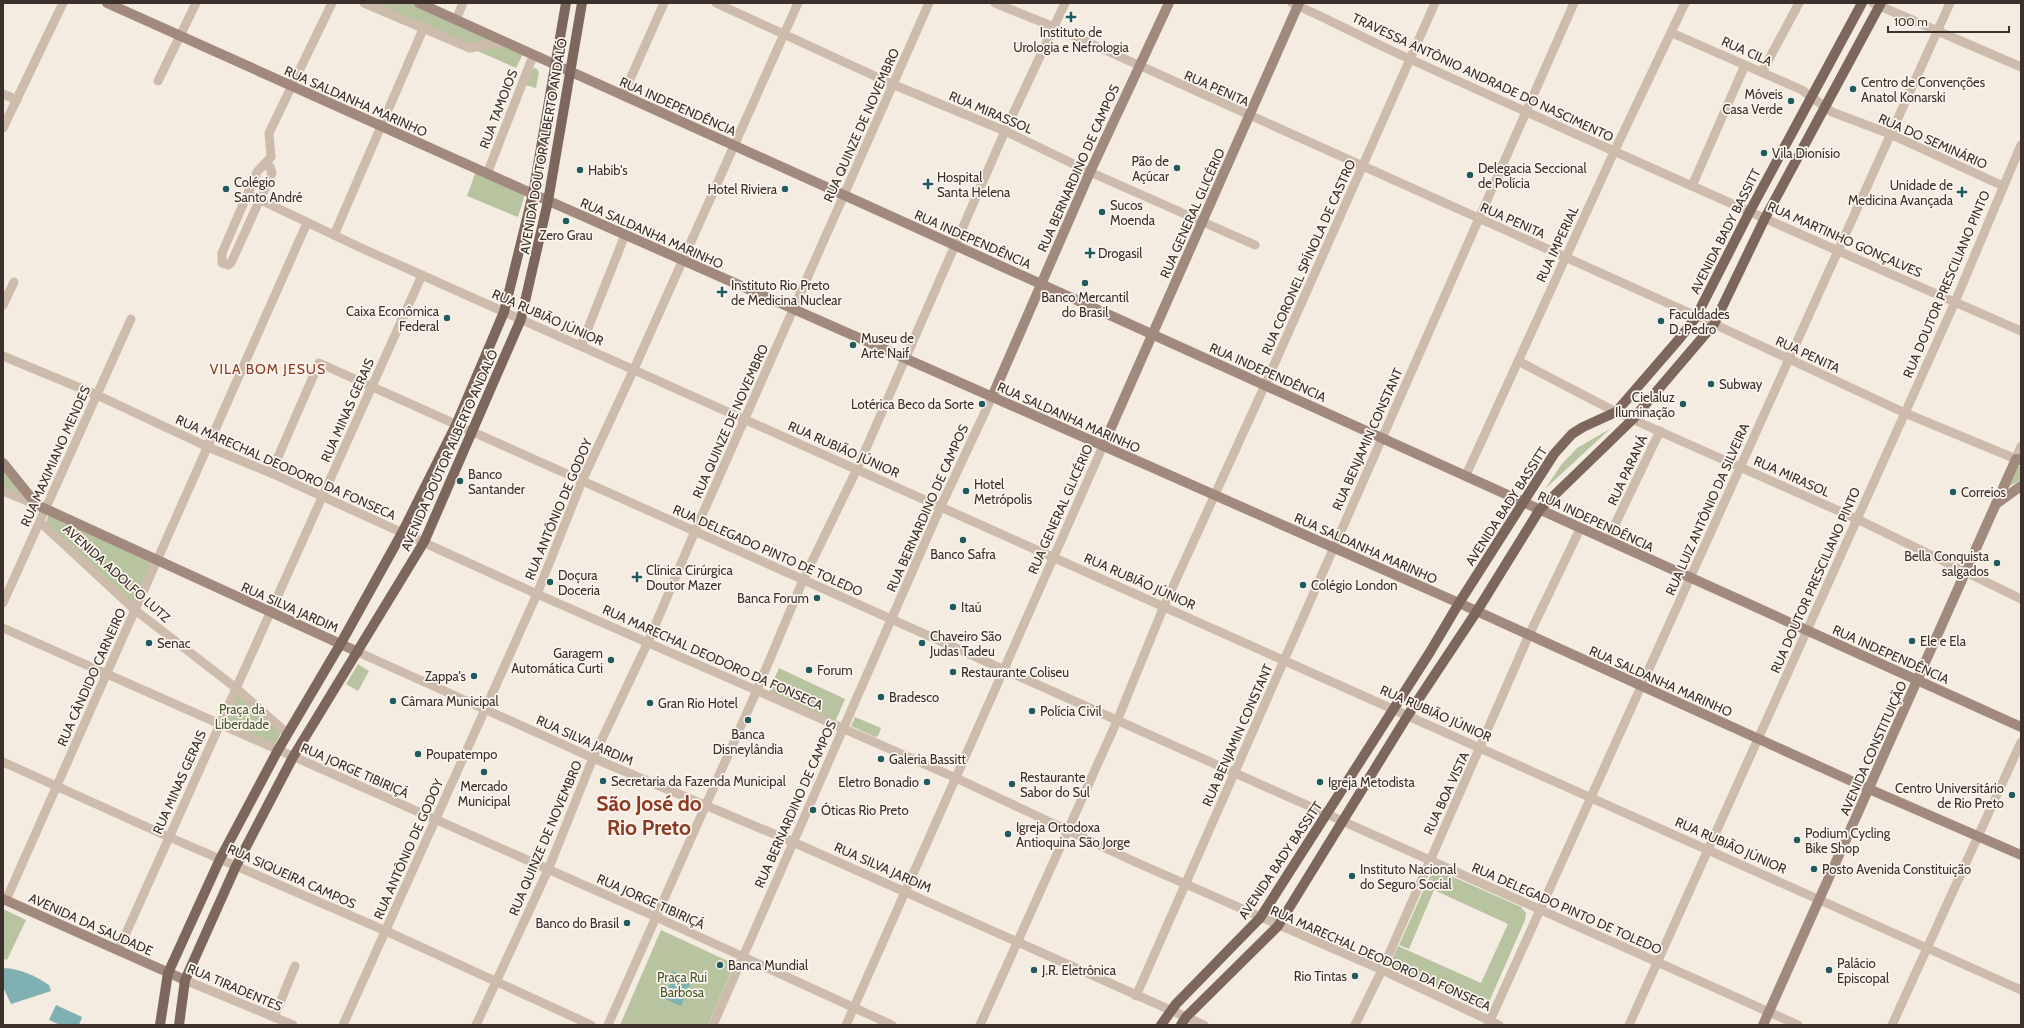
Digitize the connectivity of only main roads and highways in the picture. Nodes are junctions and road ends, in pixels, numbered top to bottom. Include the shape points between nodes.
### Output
1 (566, 3) edge
2 (582, 3) edge
3 (1862, 3) edge
4 (1878, 4) edge
5 (1184, 1021) edge
6 (160, 1025) edge
7 (179, 1025) edge
8 (1161, 1025) edge

1 - 6 main road, AVENIDA DOUTOR ALBERTO ANDALÓ via 533,194 504,312 456,425 402,534 278,750 220,859 168,973
2 - 7 main road, AVENIDA DOUTOR ALBERTO ANDALÓ via 548,201 521,319 424,542 293,757 236,866 185,980
3 - 8 main road, AVENIDA BADY BASSITT via 1750,210 1696,317 1616,412 1572,434 1554,454 1260,918 1170,1010
4 - 5 main road via 1764,218 1714,324 1634,419 1540,509 1408,715 1278,926

